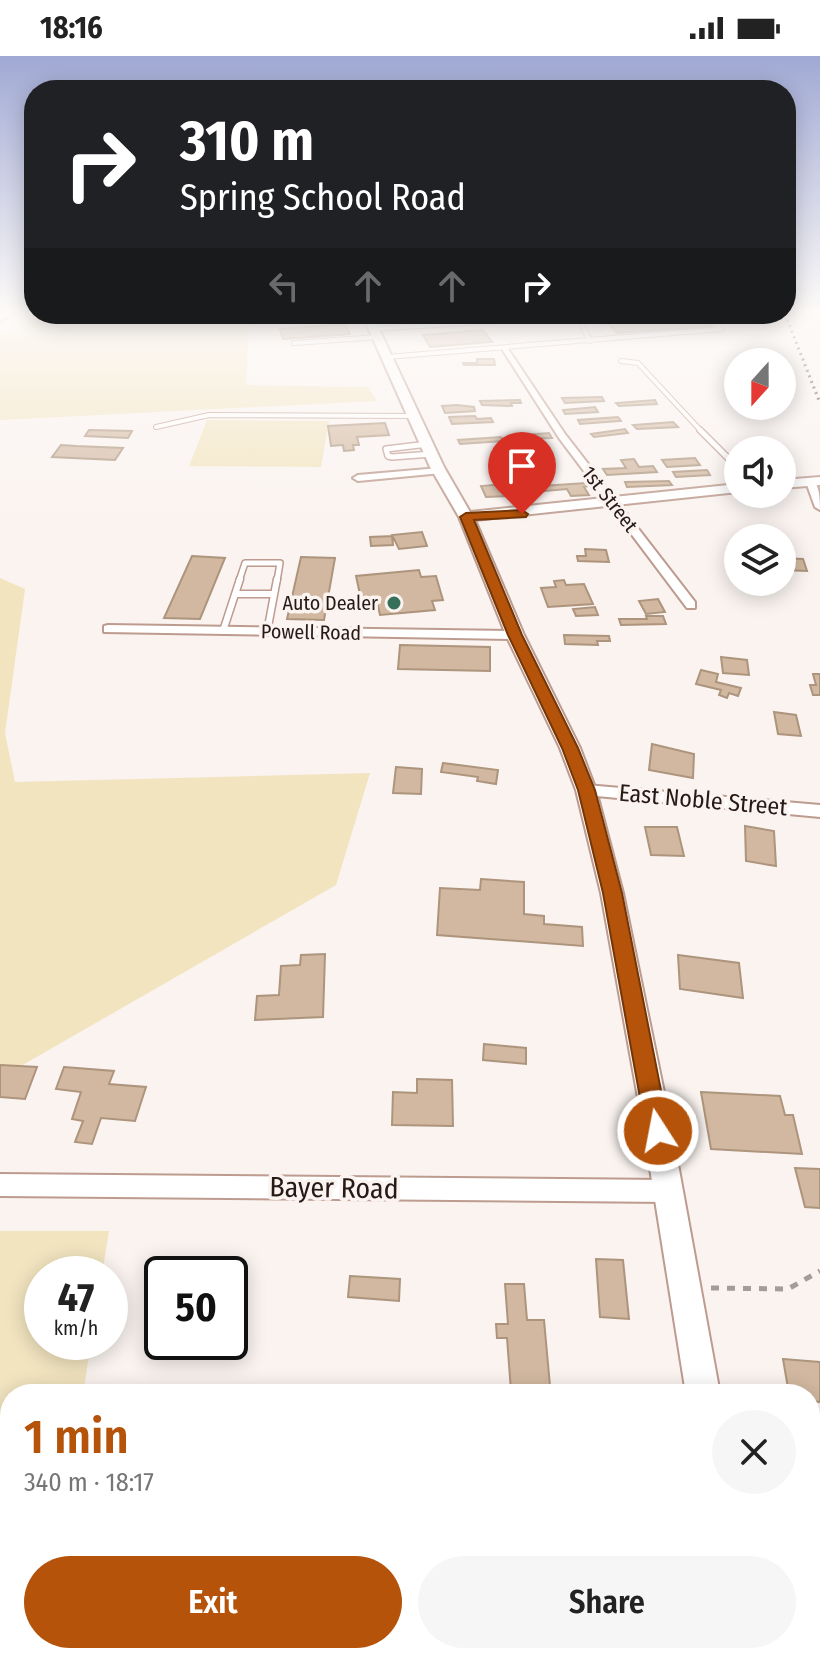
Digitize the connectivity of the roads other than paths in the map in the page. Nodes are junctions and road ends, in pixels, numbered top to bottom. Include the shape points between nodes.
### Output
1 (402, 388) edge
2 (530, 388) edge
3 (659, 388) edge
4 (415, 416) junction
5 (156, 427) dead end
6 (724, 454) edge
7 (434, 456) junction
8 (358, 478) dead end
9 (816, 481) edge
10 (796, 483) edge
11 (724, 490) edge
12 (614, 503) junction
13 (820, 507) edge
14 (466, 517) junction
15 (235, 594) junction
16 (274, 594) junction
17 (691, 605) dead end
18 (108, 629) dead end
19 (223, 631) junction
20 (267, 632) junction
21 (515, 635) junction
22 (586, 790) junction
23 (820, 811) edge
24 (0, 1185) edge
25 (668, 1191) junction
26 (701, 1384) edge

1 - 4 main road
2 - 12 street, 1st Street
3 - 6 lane
4 - 5 lane via 209,415
4 - 7 main road
7 - 7 lane via 390,457 386,449
7 - 8 street
7 - 14 main road
9 - 10 main road
9 - 13 street
11 - 12 main road
12 - 14 main road
12 - 17 street, 1st Street
14 - 21 main road
15 - 16 lane
15 - 16 lane via 245,563 280,563
15 - 19 lane
16 - 20 lane
18 - 19 street, Powell Road
19 - 20 street, Powell Road
20 - 21 street, Powell Road
21 - 22 main road
22 - 23 street, East Noble Street
22 - 25 main road via 612,893
24 - 25 street, Bayer Road
25 - 26 main road

